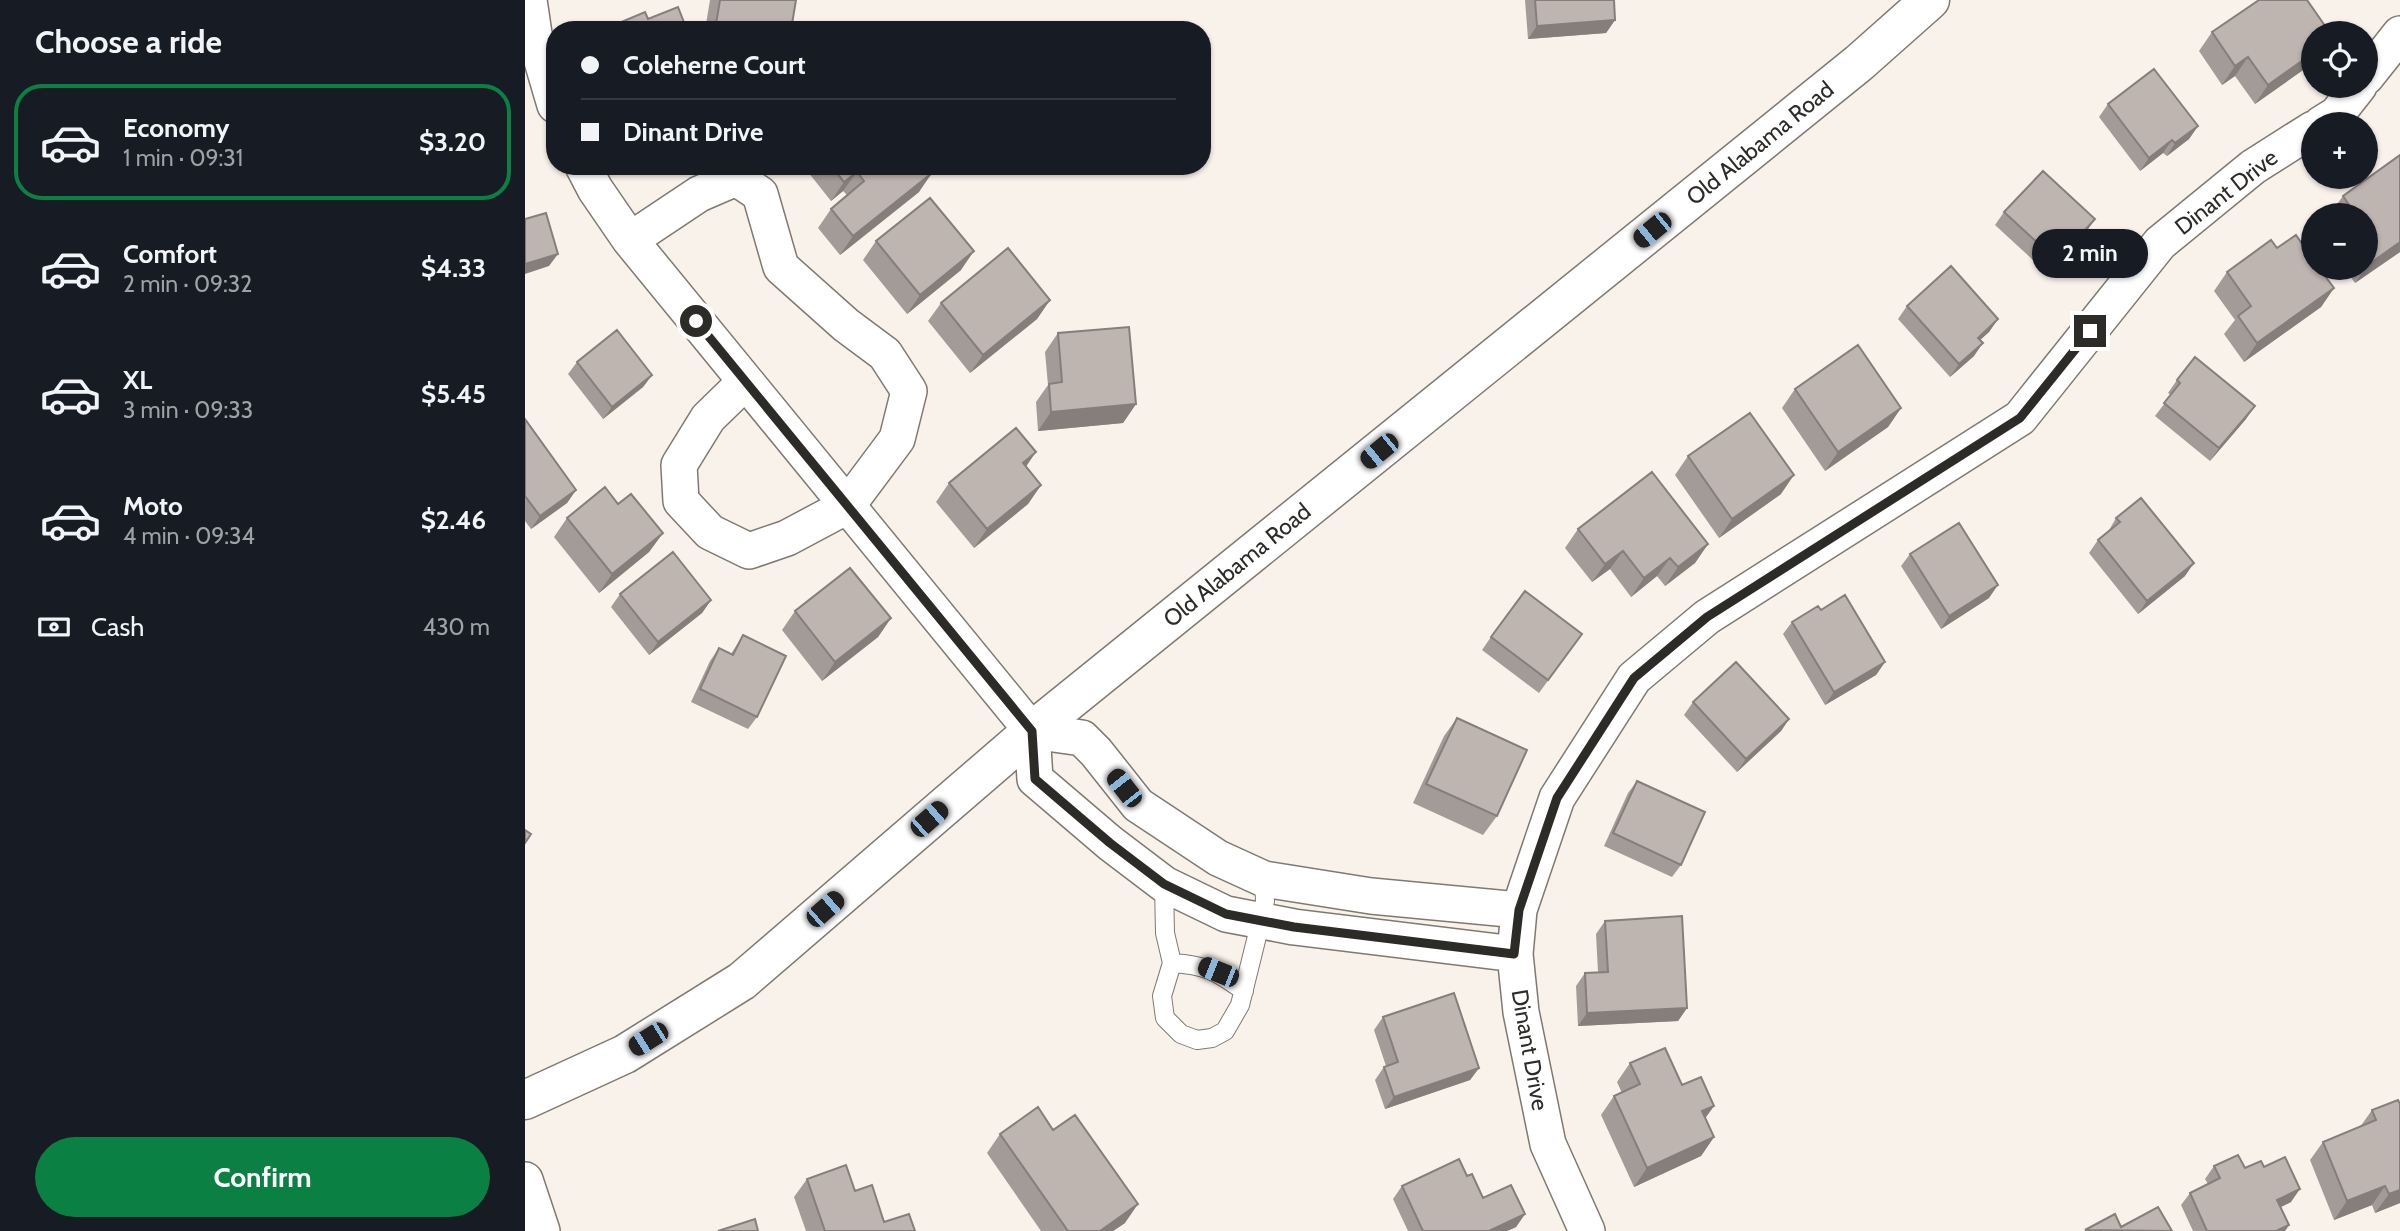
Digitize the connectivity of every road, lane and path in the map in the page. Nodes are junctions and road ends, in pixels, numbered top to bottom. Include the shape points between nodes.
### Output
1 (529, 0) edge
2 (1930, 0) edge
3 (2400, 34) edge
4 (2378, 62) edge
5 (546, 74) edge
6 (2350, 98) edge
7 (2339, 112) edge
8 (2301, 137) edge
9 (588, 175) edge
10 (630, 240) junction
11 (745, 382) junction
12 (847, 506) junction
13 (1032, 731) junction
14 (1138, 805) junction
15 (1110, 843) junction
16 (1263, 879) junction
17 (1164, 884) junction
18 (1519, 910) junction
19 (1261, 920) junction
20 (1514, 954) junction
21 (1172, 963) junction
22 (1244, 990) junction
23 (525, 1100) edge
24 (525, 1180) edge
25 (543, 1231) edge
26 (1587, 1231) edge

1 - 5 street
2 - 13 main road, Old Alabama Road via 1848,72
3 - 4 street
6 - 7 street
8 - 18 street, Dinant Drive via 2253,167 2160,243 2020,418 1707,617 1634,678 1557,798
9 - 10 street
10 - 11 street
10 - 12 street via 699,194 736,178 760,194 781,267 885,354 909,391 897,439
11 - 12 street
11 - 12 street via 708,418 679,465 681,501 710,532 749,551 787,538
12 - 13 street
13 - 14 street via 1082,738
13 - 15 street via 1035,779
13 - 23 main road, Old Alabama Road via 742,981 625,1054
14 - 15 street
14 - 16 street via 1218,858
15 - 17 street
16 - 18 street via 1371,896
16 - 19 lane
17 - 19 street via 1226,914
17 - 21 lane via 1165,933
18 - 20 street, Dinant Drive
19 - 20 street
19 - 22 lane
20 - 26 street, Dinant Drive via 1548,1144
21 - 22 lane via 1198,964
21 - 22 lane via 1162,996 1165,1017 1181,1034 1197,1040 1224,1031
24 - 25 street

